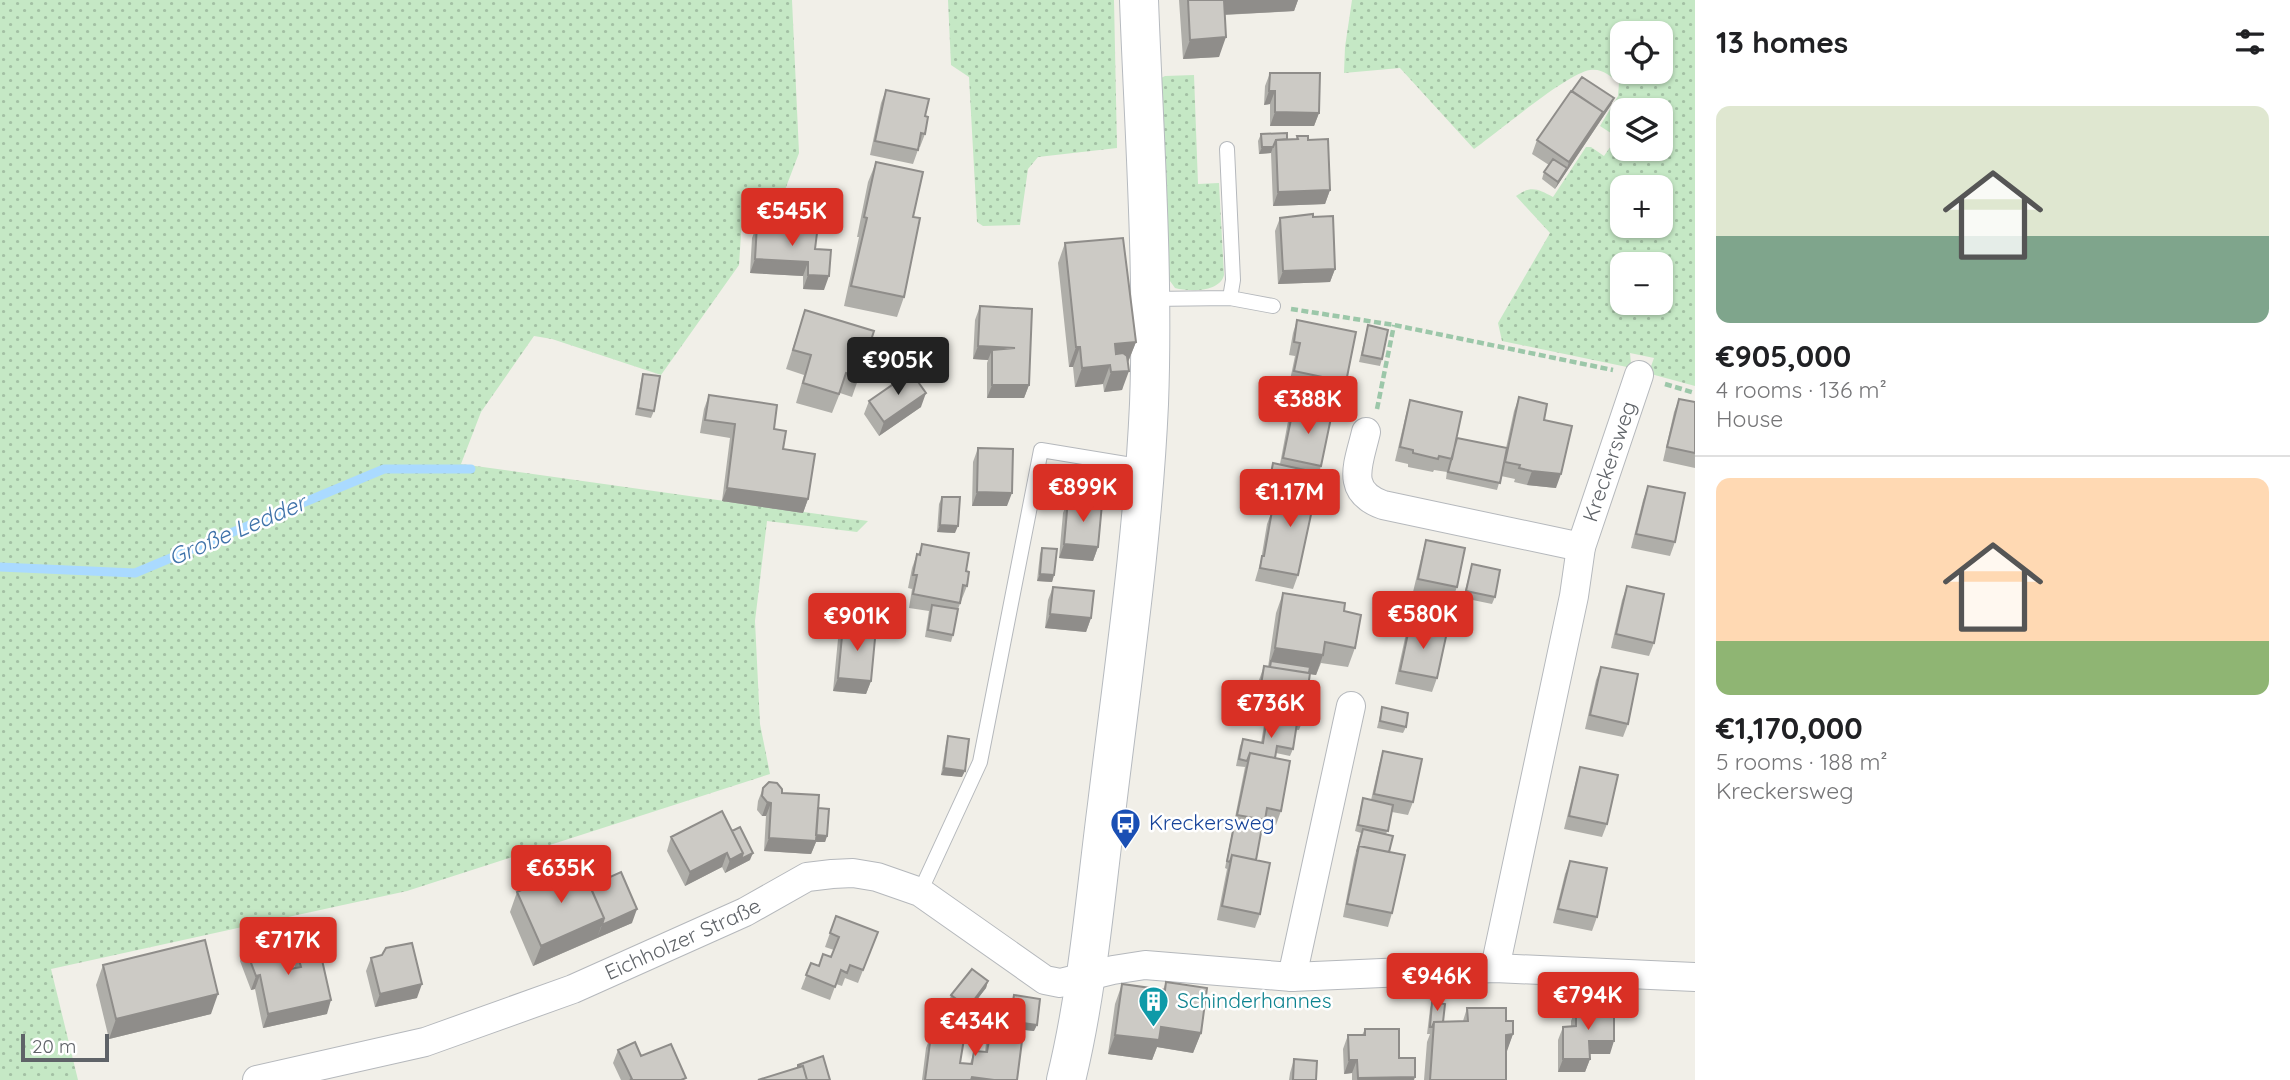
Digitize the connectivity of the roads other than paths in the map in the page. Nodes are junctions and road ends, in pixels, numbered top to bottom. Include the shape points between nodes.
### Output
1 (1139, 0) edge
2 (1227, 149) dead end
3 (1230, 298) junction
4 (1150, 299) junction
5 (1273, 306) road end
6 (1639, 375) road end
7 (1366, 432) road end
8 (1145, 467) junction
9 (1581, 547) junction
10 (1351, 706) dead end
11 (920, 892) junction
12 (1495, 968) junction
13 (1292, 977) junction
14 (1695, 977) edge
15 (1085, 978) junction
16 (257, 1080) edge
17 (1066, 1080) edge

1 - 4 main road
2 - 3 lane
3 - 4 lane
3 - 5 lane
4 - 8 main road
6 - 9 street, Kreckersweg
7 - 9 street, Kreckersweg via 1357,472 1358,485 1371,501
8 - 11 lane via 1041,450 979,762
8 - 15 main road
9 - 12 street, Kreckersweg
10 - 13 street
11 - 15 street, Eichholzer Straße via 1045,981
11 - 16 street, Eichholzer Straße via 863,874 807,877 745,912 573,989 425,1042
12 - 13 street
12 - 14 street
13 - 15 street via 1145,965
15 - 17 main road

